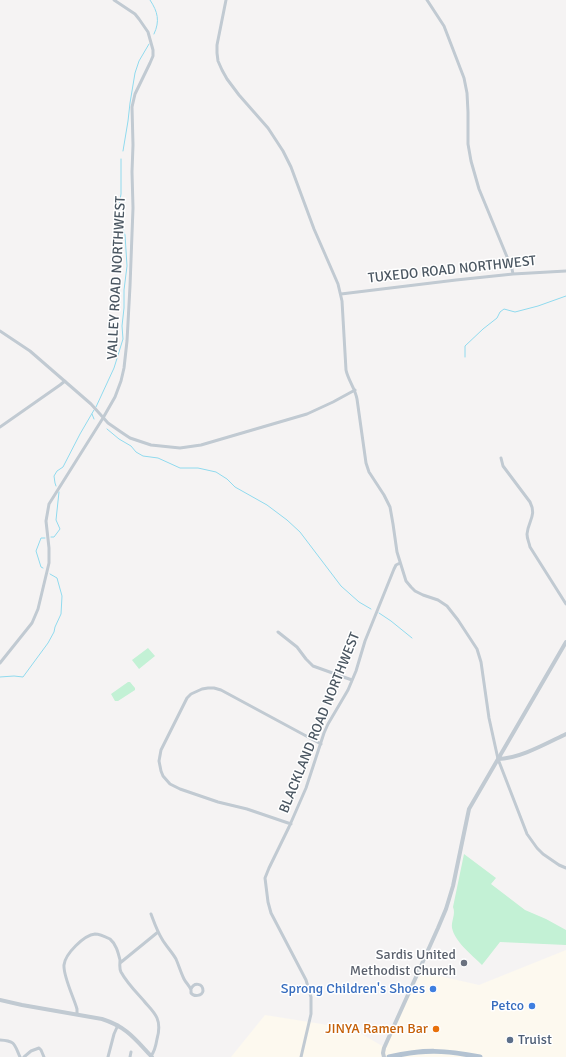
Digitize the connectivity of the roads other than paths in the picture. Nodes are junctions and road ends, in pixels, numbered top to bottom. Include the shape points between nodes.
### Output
1 (114, 0) edge
2 (226, 0) edge
3 (427, 0) edge
4 (566, 271) edge
5 (513, 274) junction
6 (341, 294) junction
7 (0, 331) edge
8 (65, 381) junction
9 (355, 390) junction
10 (103, 418) junction
11 (0, 427) edge
12 (500, 458) dead end
13 (400, 563) junction
14 (566, 604) edge
15 (278, 632) dead end
16 (566, 642) edge
17 (0, 663) edge
18 (352, 680) junction
19 (566, 734) edge
20 (321, 744) junction
21 (498, 759) junction
22 (291, 824) junction
23 (566, 868) edge
24 (151, 914) dead end
25 (158, 932) junction
26 (120, 962) junction
27 (191, 989) dead end
28 (0, 1000) edge
29 (77, 1014) junction
30 (118, 1025) junction
31 (0, 1040) edge
32 (131, 1052) dead end
33 (415, 1055) edge
34 (20, 1057) edge
35 (24, 1057) edge
36 (44, 1057) edge
37 (108, 1057) edge
38 (130, 1057) edge
39 (152, 1057) edge
40 (301, 1057) edge
41 (384, 1057) edge
42 (389, 1057) edge
43 (480, 1057) edge

1 - 10 street, VALLEY ROAD NORTHWEST via 135,14 146,27 153,56 135,94 132,107 133,208 129,320 124,368 117,391
2 - 6 street via 217,46 218,61 226,79 284,151
3 - 5 street via 444,26 464,78 471,161 479,190
4 - 5 street, TUXEDO ROAD NORTHWEST
5 - 6 street, TUXEDO ROAD NORTHWEST
6 - 9 street via 346,370
7 - 8 street via 30,351
8 - 10 street
8 - 11 street
9 - 10 street via 303,416 189,447 169,447 140,442
9 - 13 street via 366,463 390,507
10 - 17 street, VALLEY ROAD NORTHWEST via 48,506 46,521 50,557 38,609 32,623
12 - 14 street via 532,507 533,515 527,533 530,547
13 - 18 street, BLACKLAND ROAD NORTHWEST via 394,569
13 - 21 street via 410,587 447,606 477,649
15 - 18 street via 297,647 313,666
16 - 21 street
18 - 20 street, BLACKLAND ROAD NORTHWEST via 328,724
19 - 21 street via 522,754
20 - 22 street, BLACKLAND ROAD NORTHWEST
20 - 22 street via 221,690 208,688 196,691 187,698 161,750 161,771 166,780 175,787
21 - 23 street via 524,828 532,841 548,859
21 - 41 street via 469,809 446,909 384,1048
22 - 40 street, BLACKLAND ROAD NORTHWEST via 266,878 271,913 306,980 311,997 311,1014
24 - 25 street
25 - 26 street
25 - 27 street
26 - 29 street via 113,942 96,934 80,942 68,955 64,965 65,972 78,1009
26 - 39 street via 119,967 123,976 157,1019 159,1026
28 - 29 street
29 - 30 street
30 - 37 street
30 - 39 street via 132,1035
31 - 34 street via 14,1043
32 - 38 street
33 - 42 main road
33 - 43 main road via 431,1050
35 - 36 street via 38,1048

